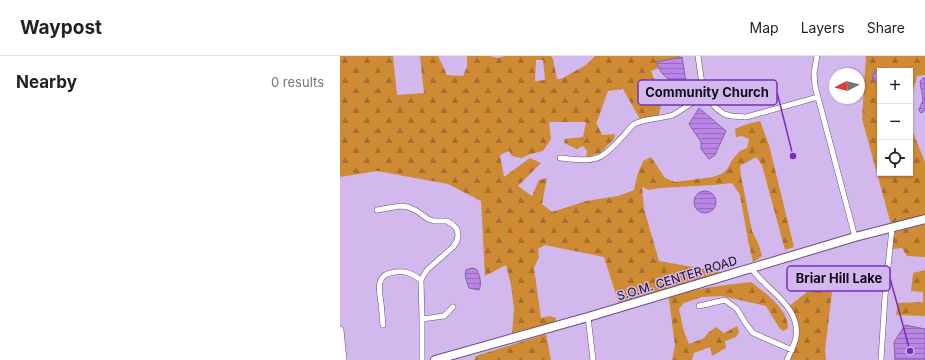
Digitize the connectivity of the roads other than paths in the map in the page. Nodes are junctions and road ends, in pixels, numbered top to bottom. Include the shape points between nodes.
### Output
1 (698, 56) edge
2 (817, 56) edge
3 (705, 96) junction
4 (818, 97) junction
5 (560, 158) dead end
6 (377, 210) dead end
7 (925, 219) edge
8 (892, 228) junction
9 (855, 237) junction
10 (751, 268) junction
11 (421, 280) junction
12 (699, 306) dead end
13 (453, 307) dead end
14 (588, 317) junction
15 (422, 319) junction
16 (383, 325) dead end
17 (340, 330) edge
18 (792, 350) junction
19 (343, 360) edge
20 (422, 360) edge
21 (435, 360) edge
22 (593, 360) edge
23 (787, 360) edge
24 (881, 360) edge

1 - 3 street
2 - 4 street via 814,73
3 - 4 street via 724,114 746,117
3 - 5 street via 674,115 639,121 599,158
4 - 9 street
6 - 11 street via 408,207 428,219 447,221 457,229 457,241 453,247 427,270
7 - 8 main road, S.O.M. CENTER ROAD
8 - 9 main road, S.O.M. CENTER ROAD
8 - 24 street
9 - 10 main road, S.O.M. CENTER ROAD
10 - 14 main road, S.O.M. CENTER ROAD
10 - 18 street via 791,312 796,327
11 - 15 street
11 - 16 street via 408,272 388,273 383,276 379,290
12 - 18 street via 724,300 737,309 753,332
13 - 15 street via 444,316
14 - 21 main road, S.O.M. CENTER ROAD
14 - 22 street
15 - 20 street
17 - 19 main road
18 - 23 street

